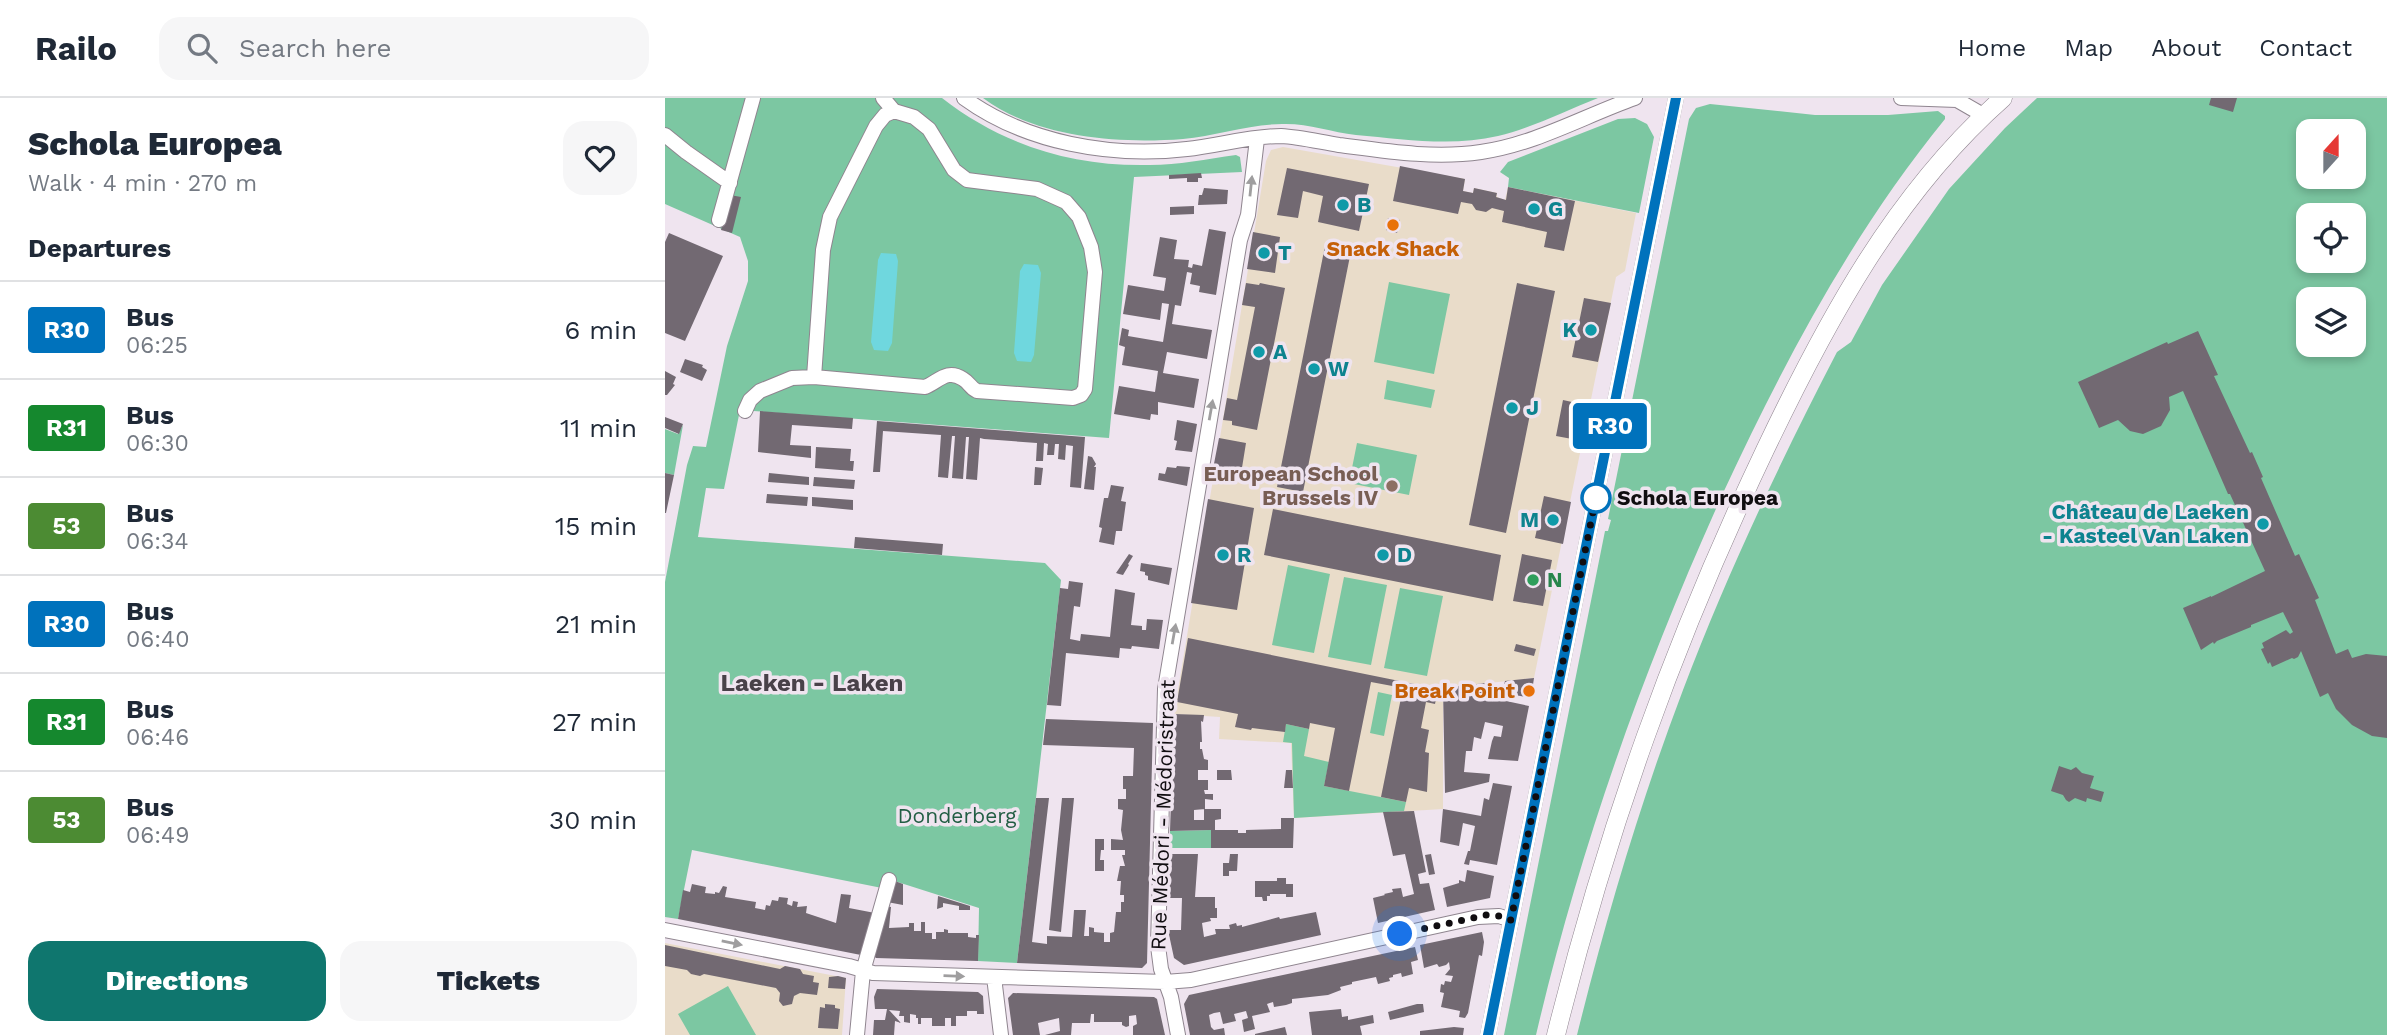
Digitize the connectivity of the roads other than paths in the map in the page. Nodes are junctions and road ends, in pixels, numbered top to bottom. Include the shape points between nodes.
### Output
1 (753, 98) edge
2 (883, 98) edge
3 (964, 98) edge
4 (1635, 98) edge
5 (1677, 98) edge
6 (1901, 98) edge
7 (2003, 98) edge
8 (894, 111) junction
9 (1983, 115) junction
10 (665, 135) edge
11 (1257, 139) junction
12 (730, 183) junction
13 (719, 220) dead end
14 (814, 377) junction
15 (745, 411) dead end
16 (889, 880) dead end
17 (1511, 920) junction
18 (665, 930) edge
19 (863, 971) junction
20 (994, 977) junction
21 (1165, 982) junction
22 (857, 1035) edge
23 (1001, 1035) edge
24 (1178, 1035) edge
25 (1488, 1035) edge
26 (1556, 1035) edge

1 - 12 street
2 - 8 street
3 - 11 street via 1016,128 1094,147 1166,151
4 - 11 street via 1519,144 1462,155 1280,136
5 - 17 street
6 - 9 street via 1957,100
7 - 9 main road
8 - 14 street via 876,126 830,217 823,250
8 - 14 street via 914,117 929,129 954,170 967,180 1037,190 1066,202 1079,217 1095,272 1085,389 1073,398 977,391 951,375 925,387
9 - 26 main road via 1923,181 1871,255 1807,367 1737,510 1688,622 1623,795
10 - 12 street
21 -> 11 street, Rue Médori - Médoristraat via 1158,946 1165,689 1240,240 1248,215
12 - 13 street
14 - 15 street via 792,378 768,387 750,400
16 - 19 street
17 - 21 street via 1478,917
17 - 25 street
18 -> 19 street
19 -> 20 street
19 - 22 street
20 - 21 street
20 - 23 street
21 - 24 street, Rue Médori - Médoristraat

